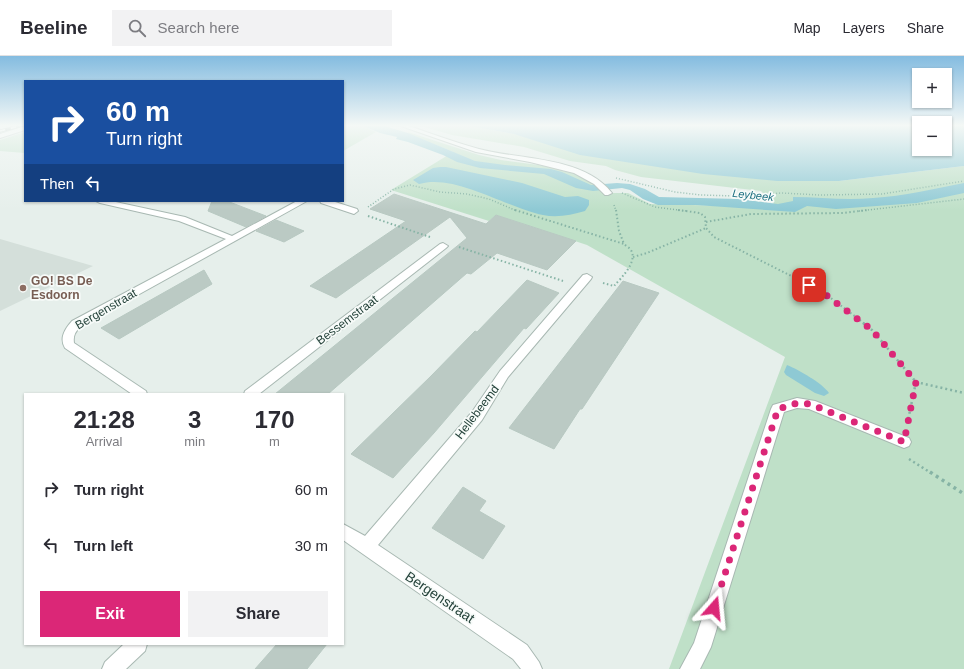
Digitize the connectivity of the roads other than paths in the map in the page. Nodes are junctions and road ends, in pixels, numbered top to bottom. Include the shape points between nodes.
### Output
1 (492, 154) edge
2 (608, 193) road end
3 (105, 202) edge
4 (301, 202) edge
5 (327, 202) edge
6 (356, 212) road end
7 (233, 239) junction
8 (448, 246) road end
9 (583, 282) road end
10 (140, 393) edge
11 (251, 393) edge
12 (904, 442) road end
13 (344, 532) edge
14 (366, 547) junction
15 (137, 645) edge
16 (112, 669) edge
17 (532, 669) edge
18 (690, 669) edge

1 - 2 street via 558,166 586,175
3 - 7 street via 182,219
4 - 7 street, Bergenstraat
5 - 6 street
7 - 10 street, Bergenstraat via 76,324 69,331 69,345
8 - 11 street, Bessemstraat
9 - 14 street, Hellebeemd via 504,374 476,416
12 - 18 street via 810,404 797,403 778,409 702,647
13 - 14 street, Bergenstraat
14 - 17 street, Bergenstraat via 520,652
15 - 16 street

